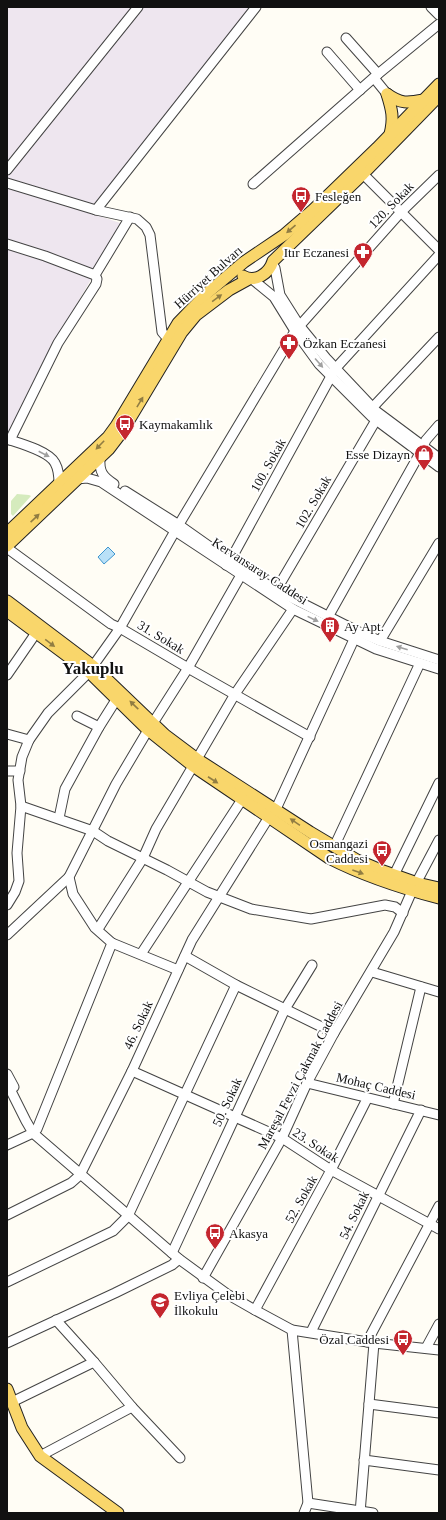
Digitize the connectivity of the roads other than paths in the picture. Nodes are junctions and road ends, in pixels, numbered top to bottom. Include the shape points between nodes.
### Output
1 (138, 7) edge
2 (256, 7) edge
3 (431, 7) edge
4 (439, 16) edge
5 (439, 24) edge
6 (346, 38) dead end
7 (327, 52) dead end
8 (376, 76) junction
9 (439, 84) edge
10 (360, 90) junction
11 (387, 94) junction
12 (439, 96) edge
13 (424, 100) junction
14 (390, 135) junction
15 (7, 170) edge
16 (363, 174) junction
17 (439, 175) edge
18 (7, 183) edge
19 (253, 184) dead end
20 (96, 210) junction
21 (401, 212) junction
22 (130, 217) junction
23 (7, 244) edge
24 (439, 250) edge
25 (254, 255) junction
26 (439, 255) edge
27 (244, 262) junction
28 (273, 263) junction
29 (95, 275) junction
30 (250, 279) junction
31 (297, 328) junction
32 (439, 337) edge
33 (168, 339) junction
34 (333, 373) junction
35 (374, 414) junction
36 (439, 425) edge
37 (9, 439) edge
38 (421, 450) junction
39 (100, 458) junction
40 (439, 458) edge
41 (439, 467) edge
42 (77, 479) junction
43 (59, 484) junction
44 (177, 528) junction
45 (7, 533) edge
46 (439, 543) edge
47 (7, 547) edge
48 (228, 563) junction
49 (241, 575) junction
50 (274, 593) junction
51 (7, 601) edge
52 (293, 609) junction
53 (7, 611) edge
54 (328, 617) junction
55 (120, 628) junction
56 (36, 633) junction
57 (356, 635) junction
58 (380, 641) junction
59 (420, 663) junction
60 (438, 663) edge
61 (188, 668) junction
62 (91, 669) junction
63 (7, 675) edge
64 (235, 694) junction
65 (116, 700) junction
66 (77, 716) dead end
67 (99, 727) junction
68 (150, 727) junction
69 (7, 734) edge
70 (310, 737) junction
71 (29, 740) junction
72 (195, 762) junction
73 (7, 771) edge
74 (20, 771) junction
75 (439, 783) edge
76 (242, 798) junction
77 (21, 806) junction
78 (273, 813) junction
79 (59, 818) junction
80 (93, 831) junction
81 (439, 840) edge
82 (334, 847) junction
83 (7, 851) edge
84 (16, 852) junction
85 (143, 858) junction
86 (394, 875) junction
87 (69, 877) junction
88 (188, 881) junction
89 (414, 887) junction
90 (439, 888) edge
91 (54, 892) junction
92 (73, 894) junction
93 (220, 898) junction
94 (439, 898) edge
95 (7, 905) edge
96 (403, 913) junction
97 (98, 929) junction
98 (7, 935) edge
99 (112, 943) junction
100 (141, 954) junction
101 (185, 956) junction
102 (312, 965) dead end
103 (178, 970) junction
104 (372, 972) junction
105 (236, 985) junction
106 (420, 987) junction
107 (439, 992) edge
108 (286, 1009) junction
109 (334, 1032) junction
110 (132, 1071) junction
111 (7, 1074) edge
112 (7, 1083) edge
113 (307, 1083) junction
114 (183, 1095) junction
115 (367, 1098) junction
116 (393, 1104) junction
117 (421, 1110) junction
118 (439, 1115) edge
119 (235, 1117) junction
120 (33, 1133) junction
121 (282, 1138) junction
122 (7, 1146) edge
123 (331, 1170) junction
124 (80, 1174) junction
125 (378, 1196) junction
126 (439, 1206) edge
127 (7, 1215) edge
128 (128, 1216) junction
129 (429, 1224) junction
130 (439, 1229) edge
131 (175, 1256) junction
132 (203, 1278) junction
133 (7, 1282) edge
134 (254, 1310) junction
135 (56, 1320) junction
136 (439, 1324) edge
137 (292, 1330) junction
138 (311, 1332) junction
139 (7, 1342) edge
140 (370, 1343) junction
141 (426, 1348) junction
142 (439, 1350) edge
143 (94, 1362) junction
144 (7, 1389) edge
145 (12, 1402) junction
146 (369, 1404) junction
147 (132, 1407) junction
148 (439, 1413) edge
149 (40, 1456) junction
150 (180, 1458) dead end
151 (364, 1460) junction
152 (439, 1470) edge
153 (308, 1503) junction
154 (360, 1512) edge
155 (118, 1513) edge
156 (304, 1513) edge
157 (373, 1513) edge

1 - 15 street
2 - 20 street
3 - 4 street
5 - 8 street
6 - 8 street
7 - 10 street
8 - 10 street
8 - 11 street
9 - 13 main road, Hürriyet Bulvarı
10 - 19 street
11 - 13 main road via 406,103
11 - 14 main road via 393,123
12 - 16 main road
13 - 14 main road, Hürriyet Bulvarı
14 -> 25 main road, Hürriyet Bulvarı via 313,210 284,235
16 - 21 street
16 - 28 main road
17 - 21 street, 120. Sokak
18 - 20 street
20 - 22 street
21 - 24 street
21 - 31 street, 120. Sokak
22 - 29 street
22 - 33 street via 137,218 143,223 150,235 162,332
23 - 29 street
25 - 27 main road, Hürriyet Bulvarı
25 - 28 main road via 264,255
26 - 34 street, 100. Sokak
27 - 30 main road via 243,276
27 - 33 main road, Hürriyet Bulvarı via 178,323
28 - 30 main road via 265,273
28 - 31 street via 280,295
29 - 37 street via 96,284 58,343
30 - 31 street via 274,297
39 -> 30 main road, Hürriyet Bulvarı via 122,432 182,332 196,315 229,290
31 - 34 street
31 - 44 street, 120. Sokak
32 - 35 street, 102. Sokak
33 -> 43 main road, Hürriyet Bulvarı via 112,431
34 - 35 street
34 - 48 street, 100. Sokak
35 - 38 street
35 - 50 street, 102. Sokak
36 - 38 street
37 -> 43 street via 48,455 55,461 59,472
38 - 40 street
38 - 41 street
38 - 54 street
39 - 42 main road, Hürriyet Bulvarı
39 - 44 street, Kervansaray Caddesi via 99,465 105,478
42 - 44 street, Kervansaray Caddesi via 87,478 101,482
47 -> 42 main road, Hürriyet Bulvarı
43 - 45 main road, Hürriyet Bulvarı
44 - 48 street, Kervansaray Caddesi
44 - 55 street, 120. Sokak
46 - 58 street
47 - 55 street, 31. Sokak
48 - 49 street, Kervansaray Caddesi
48 - 50 street, Kervansaray Caddesi
49 - 50 street, Kervansaray Caddesi
49 - 61 street
50 - 52 street, Kervansaray Caddesi
50 - 54 street, Kervansaray Caddesi
51 - 62 main road
52 -> 57 street, Kervansaray Caddesi
52 - 64 street
53 - 56 main road
54 - 57 street, Kervansaray Caddesi
55 - 61 street, 31. Sokak
55 - 62 street, 120. Sokak
56 -> 62 main road
56 - 63 street
57 - 58 street, Kervansaray Caddesi
57 - 59 street, Kervansaray Caddesi via 376,648
57 - 70 street, 46. Sokak
60 -> 58 street, Kervansaray Caddesi
59 - 60 street, Kervansaray Caddesi
59 - 82 street
61 - 64 street, 31. Sokak
61 - 68 street
62 - 65 main road
68 -> 62 main road
62 - 71 street, 120. Sokak via 48,713
64 - 70 street, 31. Sokak
64 - 72 street
65 - 67 street
65 - 68 main road
66 - 67 street
67 - 79 street via 65,789
68 - 72 main road
68 - 80 street via 116,784
69 - 71 street
70 - 78 street, 46. Sokak
71 - 74 street, 120. Sokak
72 -> 76 main road
72 - 78 main road
72 - 85 street via 156,829
73 - 74 street
74 - 77 street, 120. Sokak via 18,780
75 - 86 street
76 - 78 main road
76 - 88 street
77 - 79 street
77 - 84 street, 120. Sokak
82 -> 78 main road
78 -> 89 main road via 329,858 353,870
78 - 93 street, 46. Sokak
79 - 80 street
80 - 85 street
80 - 87 street
81 - 89 street, Mareşal Fevzi Çakmak Caddesi
82 - 86 main road via 357,860
83 - 84 street
84 - 95 street, 120. Sokak via 19,881
85 - 88 street
85 - 97 street
86 - 89 main road
87 - 91 street
87 - 92 street
88 - 93 street
88 - 100 street
89 - 90 main road
89 - 94 main road
89 - 96 street, Mareşal Fevzi Çakmak Caddesi
91 - 92 street via 65,889
91 - 98 street
92 - 97 street
93 - 96 street via 251,909 311,919 385,906 395,907
93 - 101 street, 46. Sokak via 192,940
96 - 104 street, Mareşal Fevzi Çakmak Caddesi
97 - 99 street
99 - 100 street
99 - 120 street via 37,1129
100 - 103 street
101 - 103 street, 46. Sokak
101 - 105 street
102 - 108 street, 50. Sokak
103 - 110 street, 46. Sokak
104 - 106 street
104 - 109 street, Mareşal Fevzi Çakmak Caddesi
105 - 108 street
105 - 114 street
106 - 107 street
106 - 116 street
108 - 109 street
108 - 119 street, 50. Sokak
109 - 113 street, Mareşal Fevzi Çakmak Caddesi
110 - 114 street, 23. Sokak
110 - 124 street, 46. Sokak
111 - 120 street via 25,1109
112 - 120 street
113 - 115 street, Mohaç Caddesi
113 - 121 street, Mareşal Fevzi Çakmak Caddesi
114 - 119 street, 23. Sokak
114 - 128 street
115 - 116 street, Mohaç Caddesi
115 - 123 street, 52. Sokak
116 - 117 street, Mohaç Caddesi
117 - 118 street, Mohaç Caddesi
117 - 125 street, 54. Sokak
119 - 121 street, 23. Sokak
119 - 131 street, 50. Sokak
120 - 122 street
120 - 124 street
121 - 123 street, 23. Sokak
121 - 132 street, Mareşal Fevzi Çakmak Caddesi
123 - 125 street, 23. Sokak
123 - 134 street, 52. Sokak
124 - 127 street, 46. Sokak via 71,1183
124 - 128 street
125 - 129 street, 23. Sokak
125 - 138 street, 54. Sokak
126 - 129 street
128 - 131 street
128 - 133 street via 113,1231
129 - 130 street, 23. Sokak
129 - 140 street
131 - 132 street
131 - 135 street via 172,1265
132 - 134 street
134 - 137 street
135 - 139 street
135 - 143 street
136 - 141 street
137 - 138 street
137 - 153 street
138 - 140 street
140 - 141 street
140 - 146 street
141 - 142 street
143 - 145 street
143 - 147 street
144 - 145 main road
145 - 149 main road via 22,1428
146 - 148 street
146 - 151 street
147 - 149 street
147 - 150 street
149 - 155 main road
151 - 152 street
151 - 154 street
153 - 154 street
153 - 156 street
154 - 157 street

